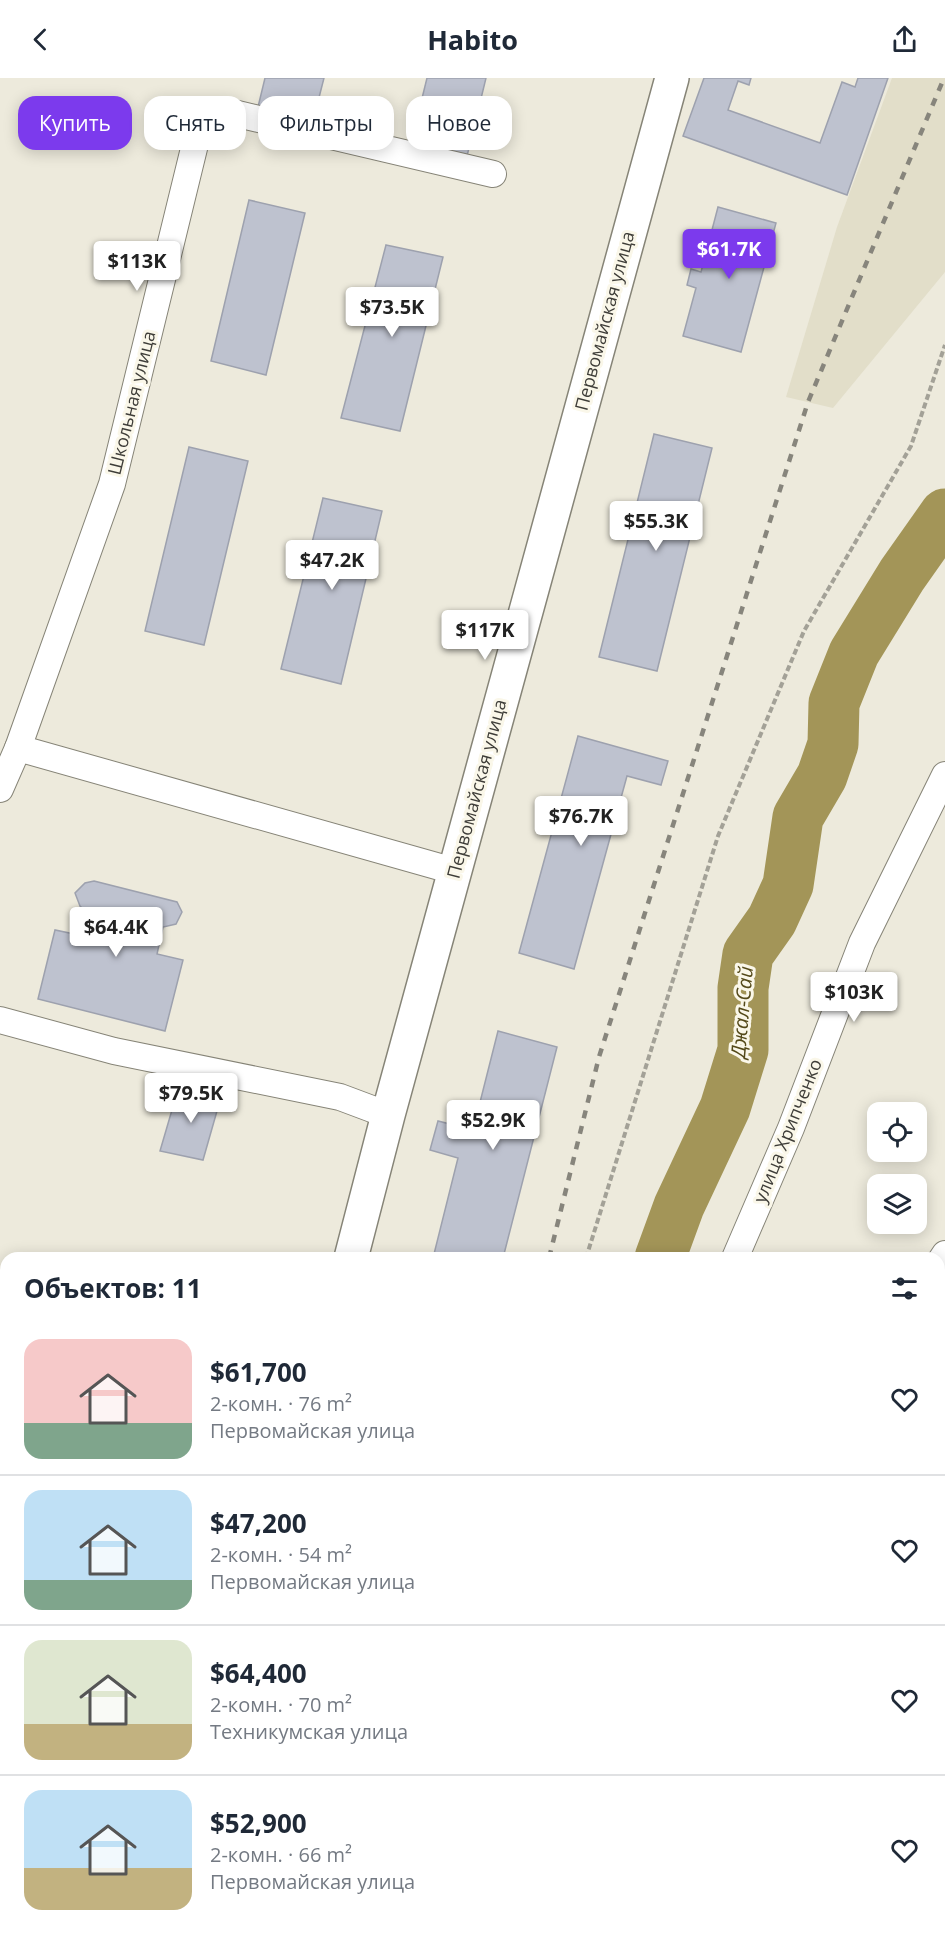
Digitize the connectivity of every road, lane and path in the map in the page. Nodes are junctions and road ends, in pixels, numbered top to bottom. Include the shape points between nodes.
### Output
1 (672, 78) edge
2 (493, 174) dead end
3 (945, 345) edge
4 (18, 748) junction
5 (945, 775) edge
6 (0, 789) edge
7 (454, 871) junction
8 (0, 1020) edge
9 (388, 1115) junction
10 (353, 1252) edge
11 (588, 1252) edge
12 (738, 1252) edge

1 - 7 main road, Первомайская улица
2 - 4 street, Школьная улица via 230,112 211,116 198,132 112,484
3 - 11 path via 911,446 804,631 718,836
4 - 6 street, Школьная улица
4 - 7 street
5 - 12 street, улица Хрипченко via 862,943 791,1128
7 - 9 main road, Первомайская улица
8 - 9 street via 114,1051 340,1097
9 - 10 main road, Первомайская улица

